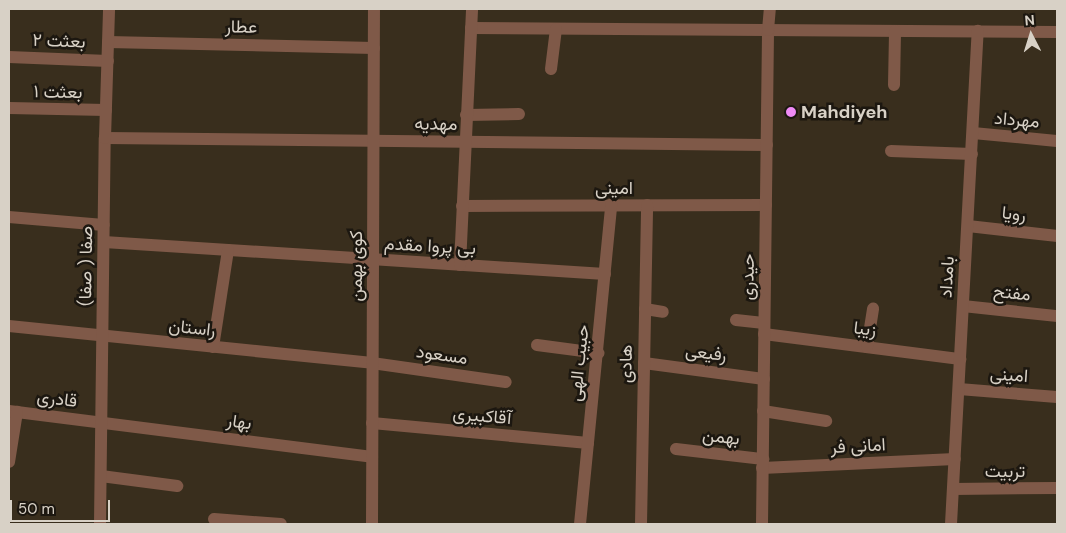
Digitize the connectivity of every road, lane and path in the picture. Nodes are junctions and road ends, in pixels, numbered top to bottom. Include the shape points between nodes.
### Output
1 (109, 9) edge
2 (374, 9) edge
3 (472, 9) edge
4 (770, 9) edge
5 (471, 28) junction
6 (556, 29) junction
7 (768, 30) junction
8 (895, 31) junction
9 (978, 31) junction
10 (1057, 32) edge
11 (108, 42) junction
12 (374, 48) junction
13 (9, 57) edge
14 (108, 61) junction
15 (551, 69) dead end
16 (894, 85) dead end
17 (9, 108) edge
18 (106, 110) junction
19 (519, 114) dead end
20 (466, 115) junction
21 (973, 133) junction
22 (105, 138) junction
23 (374, 141) junction
24 (1057, 141) edge
25 (464, 142) junction
26 (767, 145) junction
27 (891, 151) dead end
28 (972, 154) junction
29 (647, 205) junction
30 (766, 205) junction
31 (462, 206) junction
32 (611, 206) junction
33 (9, 217) edge
34 (104, 225) junction
35 (968, 226) junction
36 (1057, 236) edge
37 (104, 242) junction
38 (228, 250) junction
39 (373, 260) junction
40 (460, 265) junction
41 (605, 274) junction
42 (963, 306) junction
43 (873, 308) dead end
44 (645, 309) junction
45 (663, 312) dead end
46 (1057, 316) edge
47 (736, 320) dead end
48 (9, 326) edge
49 (764, 328) junction
50 (102, 336) junction
51 (536, 345) dead end
52 (213, 347) junction
53 (867, 347) junction
54 (598, 353) junction
55 (960, 359) junction
56 (372, 363) junction
57 (644, 363) junction
58 (764, 378) junction
59 (506, 382) dead end
60 (959, 389) junction
61 (1057, 397) edge
62 (763, 410) junction
63 (13, 411) edge
64 (101, 421) junction
65 (826, 421) dead end
66 (372, 423) junction
67 (588, 443) junction
68 (676, 449) dead end
69 (372, 457) junction
70 (955, 459) junction
71 (9, 462) edge
72 (763, 463) junction
73 (100, 476) junction
74 (177, 486) dead end
75 (1057, 488) edge
76 (953, 489) junction
77 (214, 519) dead end
78 (100, 524) edge
79 (281, 524) edge
80 (372, 524) edge
81 (580, 524) edge
82 (641, 524) edge
83 (762, 524) edge
84 (952, 524) edge

1 - 11 street, صفا ( صفا)
2 - 12 street, کوی بهمن
3 - 5 street
4 - 7 street, حیدری
5 - 6 street
5 - 20 street
6 - 7 street
6 - 15 street
7 - 8 street
7 - 26 street, حیدری
8 - 9 street
8 - 16 street
9 - 10 street
9 - 21 street, بامداد
11 - 12 street, عطار
11 - 14 street, صفا ( صفا)
12 - 23 street, کوی بهمن
13 - 14 street, بعثت ۲
14 - 18 street, صفا ( صفا)
17 - 18 street, بعثت ۱
18 - 22 street, صفا ( صفا)
19 - 20 street
20 - 25 street
21 - 24 street, مهرداد
21 - 28 street, بامداد
22 - 23 street, مهدیه
22 - 34 street, صفا ( صفا)
23 - 25 street, مهدیه
23 - 39 street, کوی بهمن
25 - 26 street, مهدیه
25 - 31 street
26 - 30 street, حیدری
27 - 28 street
28 - 35 street, بامداد
29 - 30 street, امینی
29 - 32 street, امینی
29 - 44 street, هادی
30 - 49 street, حیدری
31 - 32 street, امینی
31 - 40 street
32 - 41 street, حبیب الهی
33 - 34 street
34 - 37 street, صفا ( صفا)
35 - 36 street, رویا
35 - 42 street, بامداد
37 - 38 street, بی پروا مقدم
37 - 50 street, صفا ( صفا)
38 - 39 street, بی پروا مقدم
38 - 52 street
39 - 40 street, بی پروا مقدم
39 - 56 street, کوی بهمن
40 - 41 street, بی پروا مقدم
41 - 54 street, حبیب الهی
42 - 46 street, مفتح
42 - 55 street, بامداد
43 - 53 street
44 - 45 street
44 - 57 street, هادی
47 - 49 street, زیبا
48 - 50 street, راستان
49 - 53 street, زیبا
49 - 58 street, حیدری
50 - 52 street, راستان
50 - 64 street, صفا ( صفا)
51 - 54 street
52 - 56 street, راستان
53 - 55 street, زیبا
54 - 67 street, حبیب الهی
55 - 60 street, بامداد
56 - 59 street, مسعود
56 - 66 street, کوی بهمن
57 - 58 street, رفیعی
57 - 82 street, هادی
58 - 62 street, حیدری
60 - 61 street, امینی
60 - 70 street, بامداد
62 - 65 street
62 - 72 street, حیدری
63 - 64 street, قادری
63 - 71 street
64 - 69 street, بهار
64 - 73 street, صفا ( صفا)
66 - 67 street, آقاکبیری
66 - 69 street, کوی بهمن
67 - 81 street, حبیب الهی
68 - 72 street, بهمن
69 - 80 street, کوی بهمن
70 - 72 street, امانی فر
70 - 76 street, بامداد
72 - 83 street, حیدری
73 - 74 street
73 - 78 street, صفا ( صفا)
75 - 76 street, تربیت
76 - 84 street, بامداد
77 - 79 street

